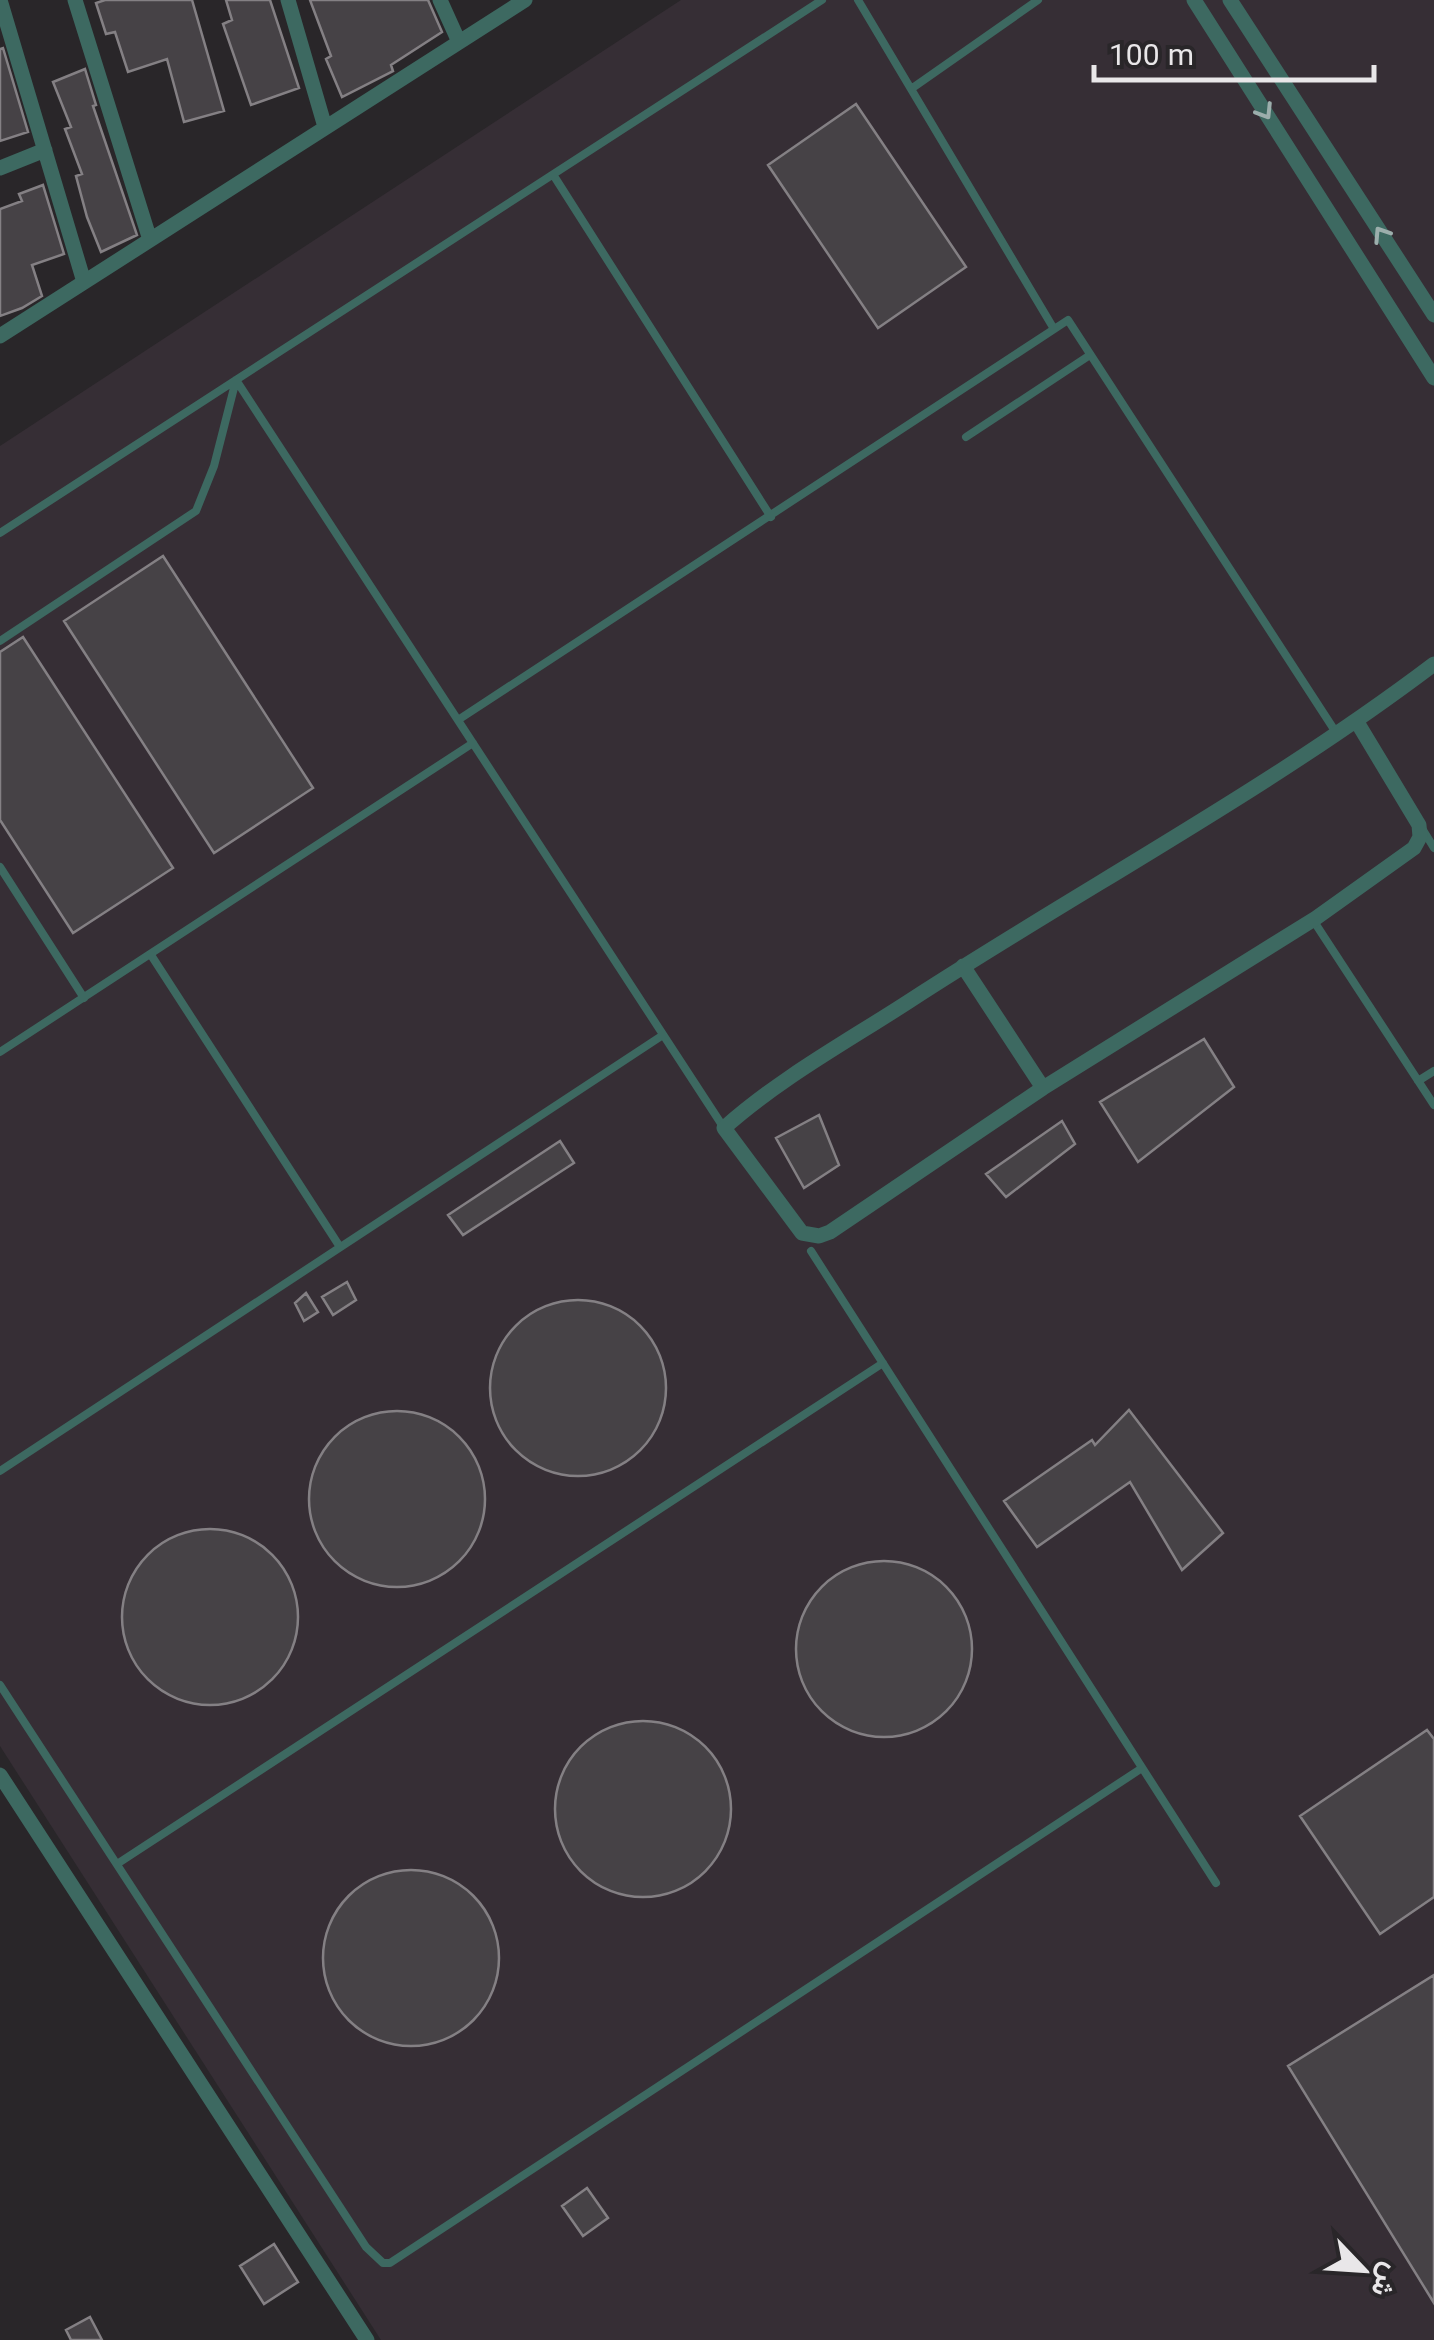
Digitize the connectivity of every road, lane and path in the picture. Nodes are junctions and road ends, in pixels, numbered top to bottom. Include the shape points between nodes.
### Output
1 (0, 0) edge
2 (74, 0) edge
3 (288, 0) edge
4 (440, 0) edge
5 (525, 0) edge
6 (822, 0) edge
7 (858, 0) edge
8 (1038, 0) edge
9 (1194, 0) edge
10 (1230, 0) edge
11 (459, 42) junction
12 (911, 90) junction
13 (326, 127) junction
14 (45, 150) junction
15 (0, 168) edge
16 (554, 176) junction
17 (150, 240) junction
18 (84, 282) junction
19 (1434, 315) edge
20 (1054, 329) junction
21 (0, 336) edge
22 (1090, 355) junction
23 (1434, 378) edge
24 (236, 380) junction
25 (966, 437) dead end
26 (771, 517) junction
27 (0, 534) edge
28 (0, 640) edge
29 (1434, 664) edge
30 (458, 720) junction
31 (1358, 722) junction
32 (1336, 734) junction
33 (473, 743) junction
34 (1419, 824) junction
35 (1434, 848) edge
36 (0, 867) edge
37 (1314, 920) junction
38 (151, 955) junction
39 (963, 966) junction
40 (84, 998) junction
41 (663, 1035) junction
42 (0, 1052) edge
43 (1434, 1070) edge
44 (1418, 1081) junction
45 (1043, 1088) junction
46 (1434, 1105) edge
47 (724, 1128) junction
48 (340, 1247) junction
49 (812, 1251) dead end
50 (883, 1363) junction
51 (0, 1471) edge
52 (0, 1685) edge
53 (1142, 1768) junction
54 (0, 1774) edge
55 (116, 1864) junction
56 (1216, 1882) dead end
57 (367, 2340) edge

1 - 14 street
2 - 17 street
3 - 13 street
4 - 11 street
5 - 11 street
6 - 16 lane
7 - 12 lane
8 - 12 lane
9 -> 23 street
19 -> 10 street
11 - 13 street
12 - 20 lane
13 - 17 street
14 - 15 street
14 - 18 street
16 - 24 lane
16 - 26 lane
17 - 18 street
18 - 21 street
20 - 22 lane via 1068,320
20 - 26 lane
22 - 25 lane
22 - 32 lane
24 - 27 lane
24 - 28 lane via 196,512
24 - 30 lane
26 - 30 lane
29 - 31 street
30 - 33 lane
31 - 32 street
31 - 34 street
32 - 39 street
33 - 38 lane
33 - 41 lane
34 - 35 lane
34 - 37 street via 1414,848
36 - 40 lane
37 - 44 lane
37 - 45 street
38 - 40 lane
38 - 48 lane
39 - 45 street
39 - 47 street
40 - 42 lane
41 - 47 lane
41 - 48 lane
43 - 44 lane
44 - 46 lane
45 - 47 street via 818,1236 802,1233
48 - 51 lane
49 - 50 lane
50 - 53 lane
50 - 55 lane
52 - 55 lane
53 - 55 lane via 390,2263 366,2247
53 - 56 lane
54 - 57 street

